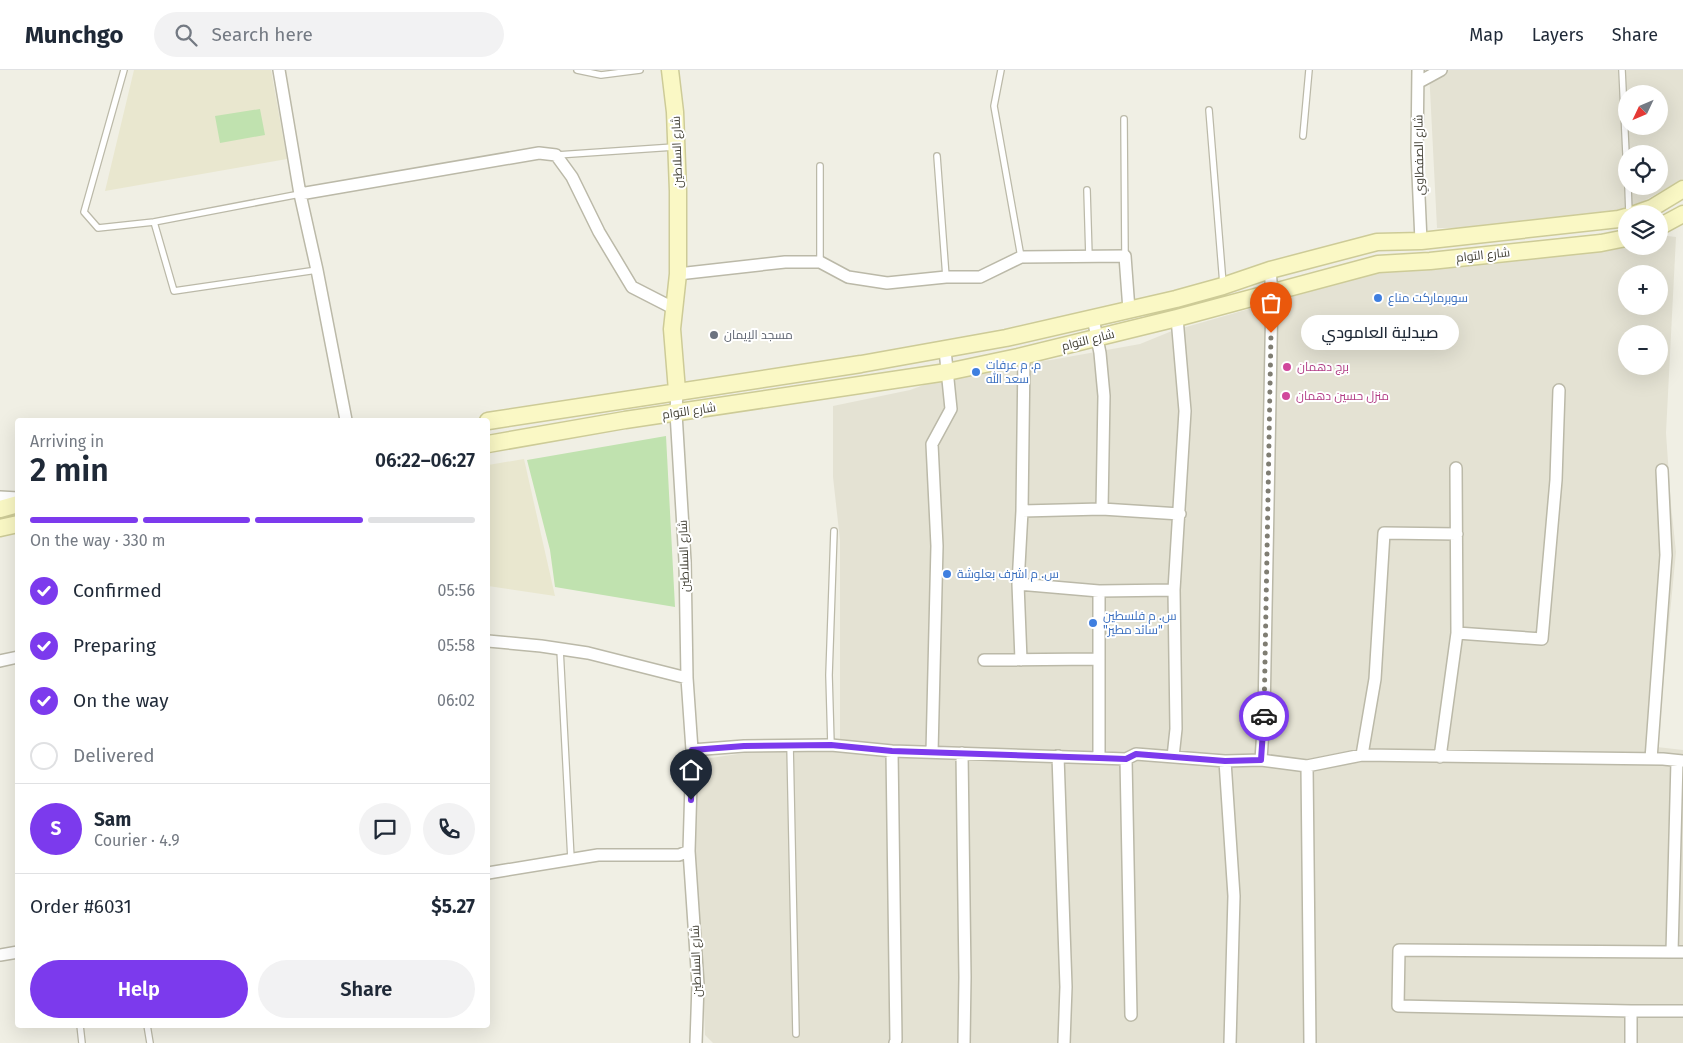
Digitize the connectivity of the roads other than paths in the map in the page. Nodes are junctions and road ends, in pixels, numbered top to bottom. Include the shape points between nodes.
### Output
1 (124, 70) edge
2 (279, 70) edge
3 (577, 70) edge
4 (640, 70) edge
5 (670, 70) edge
6 (1001, 70) edge
7 (1309, 70) edge
8 (1441, 70) edge
9 (1622, 70) edge
10 (1419, 76) edge
11 (1209, 110) dead end
12 (1124, 119) dead end
13 (1303, 136) dead end
14 (1626, 145) edge
15 (677, 147) junction
16 (556, 155) junction
17 (937, 156) dead end
18 (820, 166) dead end
19 (1087, 190) dead end
20 (1683, 190) edge
21 (300, 194) junction
22 (1657, 205) edge
23 (1683, 214) edge
24 (1618, 219) edge
25 (154, 222) junction
26 (1668, 223) edge
27 (1618, 240) edge
28 (1421, 241) junction
29 (1089, 256) junction
30 (1125, 256) junction
31 (1022, 257) junction
32 (820, 262) junction
33 (317, 270) junction
34 (1270, 270) junction
35 (678, 274) junction
36 (946, 277) junction
37 (1223, 286) junction
38 (1272, 293) junction
39 (673, 308) junction
40 (1128, 310) junction
41 (1093, 318) junction
42 (1177, 318) junction
43 (1097, 338) junction
44 (945, 350) junction
45 (1024, 356) junction
46 (948, 372) junction
47 (1559, 390) dead end
48 (677, 391) junction
49 (676, 413) junction
50 (346, 418) edge
51 (490, 421) edge
52 (490, 444) edge
53 (1456, 468) dead end
54 (1662, 470) dead end
55 (0, 497) edge
56 (15, 498) edge
57 (15, 505) edge
58 (0, 509) edge
59 (1102, 509) junction
60 (1022, 511) junction
61 (1180, 514) junction
62 (15, 525) edge
63 (0, 528) edge
64 (834, 531) dead end
65 (1457, 534) junction
66 (1018, 584) junction
67 (1174, 590) junction
68 (1099, 591) junction
69 (1457, 633) junction
70 (490, 641) edge
71 (560, 649) junction
72 (15, 658) edge
73 (1099, 659) junction
74 (984, 660) dead end
75 (1021, 660) junction
76 (0, 661) edge
77 (687, 678) junction
78 (790, 744) junction
79 (831, 745) junction
80 (692, 750) junction
81 (892, 751) junction
82 (932, 752) junction
83 (962, 753) junction
84 (1058, 756) junction
85 (1362, 756) junction
86 (1173, 757) junction
87 (1440, 757) junction
88 (1099, 758) junction
89 (1126, 759) junction
90 (1651, 759) junction
91 (1261, 760) junction
92 (1225, 761) junction
93 (1680, 761) edge
94 (1307, 766) junction
95 (689, 851) junction
96 (571, 859) junction
97 (490, 873) edge
98 (15, 952) edge
99 (1678, 952) edge
100 (0, 955) edge
101 (1631, 1011) junction
102 (1683, 1011) edge
103 (1131, 1015) dead end
104 (80, 1028) edge
105 (148, 1028) edge
106 (796, 1034) dead end
107 (82, 1043) edge
108 (150, 1043) edge
109 (696, 1043) edge
110 (895, 1043) edge
111 (964, 1043) edge
112 (1064, 1043) edge
113 (1230, 1043) edge
114 (1310, 1043) edge
115 (1631, 1043) edge

1 - 25 lane via 84,212 98,228
2 - 21 street
3 - 4 lane via 601,76
5 - 15 main road, شارع السلاطين
6 - 31 lane via 994,106
7 - 13 lane
8 - 10 street
9 - 14 lane
10 - 28 street, شارع الصفطاوي via 1417,152
11 - 37 lane
12 - 30 lane
15 - 16 lane
15 - 35 main road, شارع السلاطين
16 - 21 street via 539,153
16 - 39 street via 572,177 599,232 632,287
17 - 36 lane
18 - 32 lane
19 - 29 lane
20 - 22 main road
21 - 25 lane
21 - 33 street
23 - 26 main road
24 - 28 main road, شارع التوام
25 - 33 lane via 174,291
27 - 38 main road, شارع التوام via 1378,264
28 - 34 main road, شارع التوام via 1377,242
29 - 30 street
29 - 31 street
30 - 40 street
31 - 36 street via 980,277
32 - 35 street via 785,262
32 - 36 street via 848,277 887,283
33 - 50 street
34 - 37 main road, شارع التوام
34 - 38 street
35 - 39 main road, شارع السلاطين
37 - 40 main road, شارع التوام
38 - 42 main road, شارع التوام
38 - 91 street
39 - 48 main road, شارع السلاطين
40 - 41 main road, شارع التوام
41 - 43 street
41 - 44 main road, شارع التوام
42 - 43 main road, شارع التوام
42 - 61 street via 1185,411
43 - 45 main road, شارع التوام
43 - 59 street via 1104,396
44 - 46 street
44 - 48 main road, شارع التوام
45 - 46 main road, شارع التوام
45 - 60 street
46 - 49 main road, شارع التوام
46 - 82 street via 951,409 932,444 937,546
47 - 69 street via 1556,480 1542,639
48 - 49 street, شارع السلاطين
48 - 51 main road, شارع التوام
49 - 52 main road, شارع التوام
49 - 77 street, شارع السلاطين via 685,560
53 - 65 street
54 - 90 street via 1666,555
55 - 56 street
57 - 58 main road
59 - 60 street
59 - 61 street
60 - 66 street
61 - 67 street
62 - 63 main road
64 - 79 lane via 829,675
65 - 69 street
65 - 85 street via 1384,533 1375,679
66 - 68 street
66 - 75 street
67 - 68 street
67 - 86 street via 1176,728
68 - 73 street
69 - 87 street
70 - 71 street
71 - 77 street
71 - 96 lane
72 - 76 street
73 - 75 street
73 - 88 street
74 - 75 street
77 - 80 street, شارع السلاطين
78 - 79 street
78 - 80 street
78 - 106 lane
79 - 81 street
80 - 95 street, شارع السلاطين
81 - 82 street
81 - 110 street
82 - 83 street
83 - 84 street
83 - 111 street
84 - 88 street
84 - 112 street via 1066,987
85 - 87 street
85 - 94 street
86 - 89 street via 1136,754
86 - 92 street
87 - 90 street
88 - 89 street
89 - 103 street
90 - 93 street
91 - 92 street
91 - 94 street
92 - 113 street via 1234,896
93 - 99 street
94 - 114 street
95 - 96 street via 678,855 598,854
95 - 109 street, شارع السلاطين via 698,984
96 - 97 street
98 - 100 street
99 - 101 street via 1399,950 1398,1006
101 - 102 street
101 - 115 street
104 - 107 lane
105 - 108 lane

